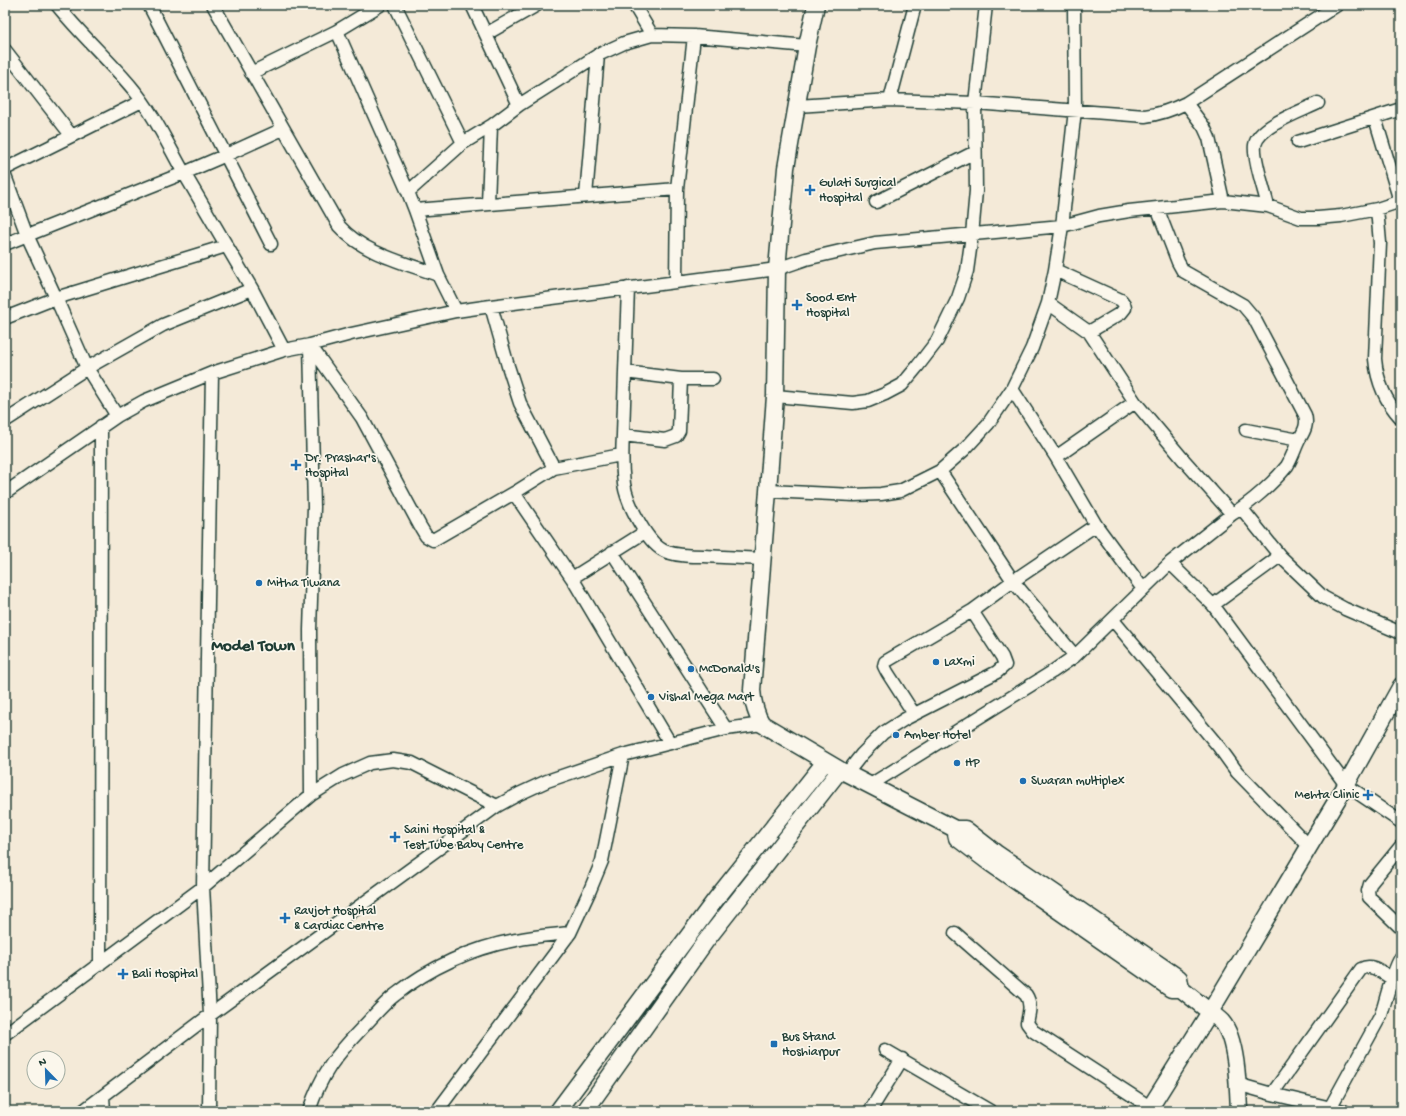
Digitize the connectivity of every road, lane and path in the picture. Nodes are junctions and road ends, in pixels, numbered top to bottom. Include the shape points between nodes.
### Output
1 (57, 5) edge
2 (149, 5) edge
3 (214, 5) edge
4 (380, 5) edge
5 (395, 5) edge
6 (472, 5) edge
7 (537, 5) edge
8 (634, 5) edge
9 (816, 5) edge
10 (915, 5) edge
11 (986, 5) edge
12 (1074, 5) edge
13 (1338, 5) edge
14 (338, 31) junction
15 (486, 34) junction
16 (652, 35) junction
17 (694, 36) junction
18 (806, 46) junction
19 (5, 50) edge
20 (598, 55) junction
21 (251, 73) junction
22 (890, 100) junction
23 (142, 101) junction
24 (975, 103) junction
25 (1186, 103) junction
26 (1318, 104) dead end
27 (519, 105) junction
28 (797, 106) junction
29 (1401, 109) edge
30 (1075, 110) junction
31 (1375, 118) junction
32 (492, 126) junction
33 (283, 129) junction
34 (71, 135) junction
35 (1298, 142) dead end
36 (463, 143) junction
37 (975, 152) junction
38 (226, 155) junction
39 (5, 169) edge
40 (184, 173) junction
41 (5, 176) edge
42 (678, 189) junction
43 (408, 192) junction
44 (586, 196) junction
45 (1224, 201) junction
46 (1400, 201) edge
47 (876, 202) dead end
48 (488, 203) junction
49 (1268, 206) junction
50 (1157, 208) junction
51 (1377, 208) junction
52 (415, 210) junction
53 (1062, 226) junction
54 (27, 235) junction
55 (972, 235) junction
56 (5, 244) edge
57 (271, 244) dead end
58 (226, 246) junction
59 (777, 269) junction
60 (1055, 270) junction
61 (438, 275) junction
62 (676, 281) junction
63 (628, 288) junction
64 (252, 289) junction
65 (56, 298) junction
66 (1048, 303) junction
67 (491, 306) junction
68 (456, 311) junction
69 (5, 318) edge
70 (1089, 332) junction
71 (310, 345) junction
72 (284, 350) junction
73 (87, 368) junction
74 (625, 372) junction
75 (212, 373) junction
76 (681, 379) junction
77 (714, 379) dead end
78 (1012, 389) junction
79 (775, 396) junction
80 (1135, 402) junction
81 (117, 416) junction
82 (1401, 418) edge
83 (5, 421) edge
84 (101, 426) junction
85 (1246, 430) dead end
86 (623, 435) junction
87 (1299, 440) junction
88 (621, 455) junction
89 (1056, 457) junction
90 (554, 468) junction
91 (940, 471) junction
92 (768, 491) junction
93 (5, 493) edge
94 (514, 493) junction
95 (1237, 511) junction
96 (1096, 525) junction
97 (645, 532) junction
98 (612, 552) junction
99 (1280, 556) junction
100 (762, 559) junction
101 (1170, 563) junction
102 (572, 578) junction
103 (1013, 581) junction
104 (1143, 589) junction
105 (1213, 605) junction
106 (972, 611) junction
107 (1113, 620) junction
108 (1401, 633) edge
109 (1075, 656) junction
110 (1401, 686) edge
111 (914, 714) junction
112 (762, 724) junction
113 (726, 729) junction
114 (670, 743) junction
115 (623, 755) junction
116 (825, 762) junction
117 (843, 772) junction
118 (870, 785) junction
119 (1346, 785) junction
120 (312, 795) junction
121 (497, 806) junction
122 (1401, 822) edge
123 (758, 846) junction
124 (1309, 846) junction
125 (1401, 846) edge
126 (772, 856) junction
127 (203, 887) junction
128 (1401, 928) edge
129 (570, 933) junction
130 (955, 933) dead end
131 (1401, 957) edge
132 (100, 964) junction
133 (1391, 978) junction
134 (1210, 1012) junction
135 (210, 1015) junction
136 (5, 1034) edge
137 (885, 1050) dead end
138 (902, 1059) junction
139 (1237, 1084) junction
140 (1272, 1094) junction
141 (103, 1097) junction
142 (1330, 1108) junction
143 (1149, 1109) edge
144 (83, 1111) edge
145 (104, 1111) edge
146 (209, 1111) edge
147 (309, 1111) edge
148 (437, 1111) edge
149 (558, 1111) edge
150 (585, 1111) edge
151 (870, 1111) edge
152 (990, 1111) edge
153 (1239, 1111) edge
154 (1344, 1111) edge

1 - 23 street
2 - 38 street
3 - 21 street
4 - 14 street
5 - 36 street
6 - 15 street
7 - 15 street
8 - 16 street
9 - 18 main road
10 - 22 street
11 - 24 street
12 - 30 street
13 - 25 street
14 - 21 street
14 - 43 street
15 - 27 street
16 - 17 street
16 - 20 street via 624,43
17 - 18 street
17 - 42 street
18 - 28 main road
19 - 34 street
20 - 27 street
20 - 44 street
21 - 33 street
22 - 24 street
22 - 28 street
23 - 34 street
23 - 40 street
24 - 30 street
24 - 37 street
25 - 30 street via 1173,110 1145,116
25 - 45 street via 1201,122 1209,138
26 - 49 street via 1276,123 1259,136 1255,145 1255,155
27 - 32 street
28 - 59 main road via 786,168
29 - 31 street
30 - 53 street
31 - 35 street
31 - 46 street
32 - 36 street
32 - 48 street
33 - 38 street
33 - 61 street via 338,226 348,236 369,250
34 - 39 street
36 - 43 street
37 - 47 street
37 - 55 street via 976,191
38 - 40 street
38 - 57 street
40 - 54 street
40 - 58 street
41 - 54 street
42 - 44 street
42 - 62 street
43 - 52 street
44 - 48 street
45 - 49 street
45 - 50 street
46 - 51 street
48 - 52 street
49 - 51 street via 1300,218 1340,216
50 - 53 street via 1098,216
50 - 87 street via 1184,271 1243,305 1254,318 1305,415 1307,421
51 - 82 street via 1380,244 1376,372 1385,395
52 - 61 street
53 - 55 street
53 - 60 street
54 - 56 street
54 - 65 street
55 - 59 street via 875,243 806,259
55 - 79 street via 967,271 958,298 937,341 902,385 868,401 853,403
58 - 64 street
58 - 65 street
59 - 62 street
59 - 79 main road
60 - 66 street
60 - 70 street via 1121,300 1124,304 1121,313
61 - 68 street
62 - 63 street
63 - 67 street
63 - 74 street
64 - 72 street
64 - 73 street via 163,325
65 - 69 street
65 - 73 street
66 - 70 street
66 - 78 street via 1032,348
67 - 68 street
67 - 90 street via 520,403
68 - 71 street
70 - 80 street
71 - 72 street
71 - 94 street via 362,418 426,536 432,540
71 - 120 street via 314,507 310,630
72 - 75 street
73 - 81 street
73 - 83 street
74 - 76 street
74 - 86 street
75 - 81 street via 144,401
75 - 127 street
76 - 77 street
76 - 86 street via 679,431 676,436 665,440
78 - 89 street
78 - 91 street via 988,424 965,450
79 - 92 main road
80 - 89 street
80 - 95 street via 1182,458
81 - 84 street
84 - 93 street
84 - 132 street
85 - 87 street
86 - 88 street
87 - 95 street via 1288,464 1275,479
88 - 90 street
88 - 97 street via 624,486
89 - 96 street
90 - 94 street
91 - 92 street via 900,491 880,494
91 - 103 street
92 - 100 main road
94 - 102 street
95 - 99 street
95 - 101 street
96 - 103 street
96 - 104 street
97 - 98 street
97 - 100 street via 656,546 666,552
98 - 102 street
98 - 113 street
99 - 105 street
99 - 108 street via 1312,588 1332,603
100 - 112 main road via 752,702
101 - 104 street
101 - 105 street
102 - 114 street
103 - 106 street
103 - 109 street
104 - 107 street
105 - 119 street
106 - 111 street via 885,662 887,672
106 - 111 street via 1002,657 1004,665 997,672
107 - 109 street
107 - 124 street via 1237,772
109 - 118 street
110 - 119 main road
111 - 117 street via 883,733
112 - 113 street
112 - 116 main road
113 - 114 street
114 - 115 street
115 - 121 street via 547,781
115 - 129 street via 602,861
116 - 117 main road
116 - 123 main road
117 - 118 main road
117 - 126 main road
118 - 134 main road via 955,829 965,828 996,853 1179,978 1181,989
119 - 122 street
119 - 124 main road
120 - 121 street via 343,775 370,764 393,760 412,763
120 - 127 street
121 - 135 street
123 - 126 main road
123 - 149 main road
124 - 134 main road
125 - 128 street via 1370,884 1368,891 1369,897
126 - 150 main road via 705,942
127 - 132 street
127 - 135 street
129 - 147 street via 516,940 488,947 443,964 418,978 394,996 348,1043 328,1068 316,1090
129 - 148 street
130 - 143 street via 1030,1000 1027,1023 1033,1031
131 - 133 street
132 - 136 street
133 - 140 street via 1372,966 1361,969
133 - 142 street via 1381,1016
134 - 139 main road via 1227,1028
134 - 143 main road
135 - 141 street
135 - 146 street
137 - 138 street
138 - 151 street
138 - 152 street
139 - 140 street
139 - 153 main road
140 - 142 street
141 - 144 street
141 - 145 street
142 - 154 street

